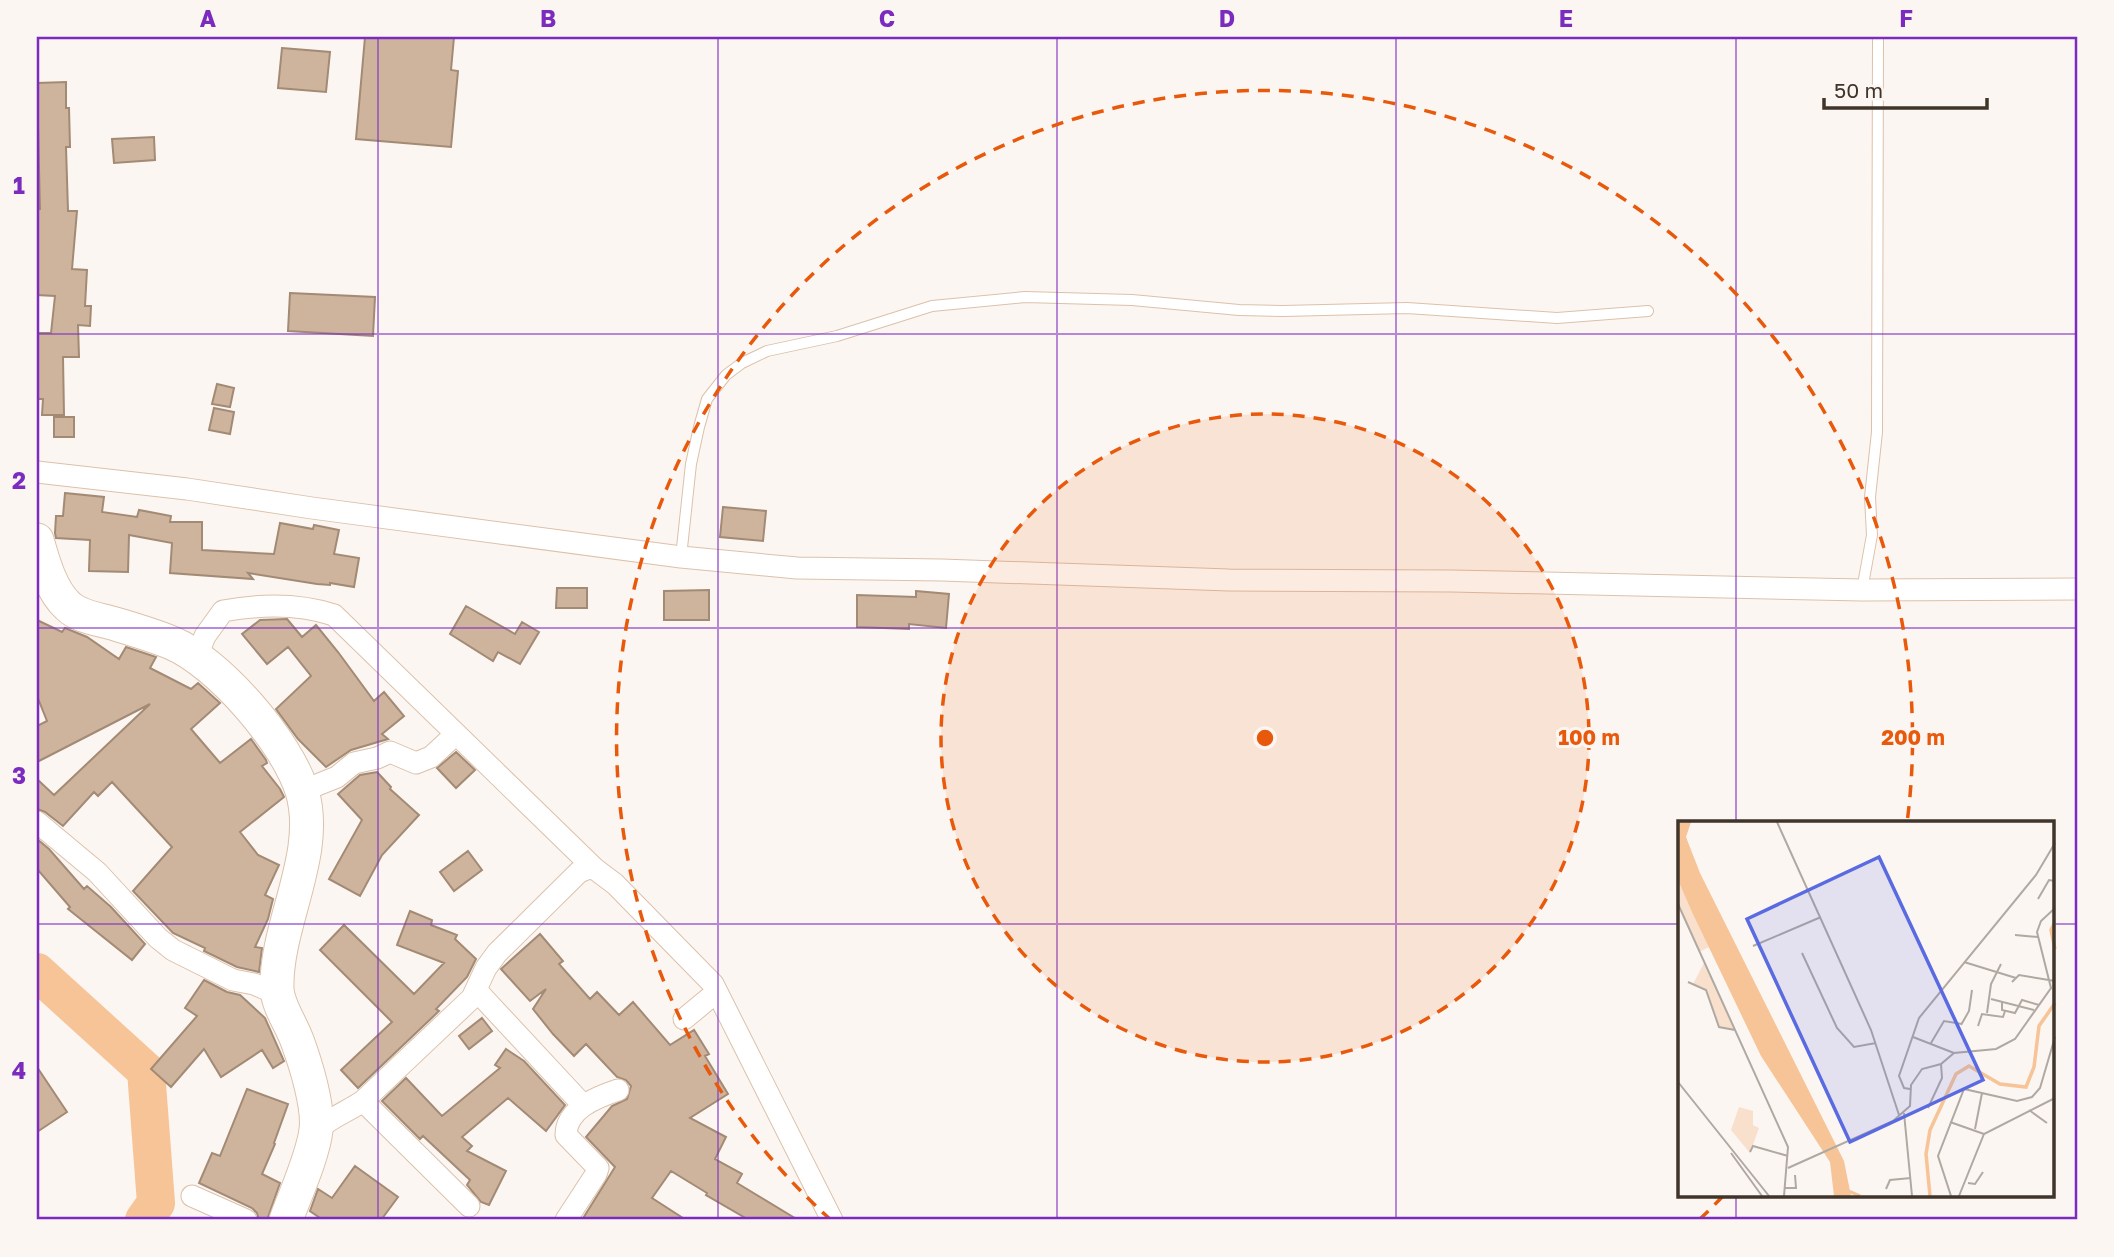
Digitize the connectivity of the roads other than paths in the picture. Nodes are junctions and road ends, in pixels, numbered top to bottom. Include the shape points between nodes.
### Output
1 (1878, 37) edge
2 (1648, 311) dead end
3 (37, 472) edge
4 (38, 546) edge
5 (681, 557) junction
6 (2077, 589) edge
7 (1862, 590) junction
8 (197, 656) junction
9 (456, 734) junction
10 (302, 791) junction
11 (37, 822) edge
12 (595, 869) junction
13 (476, 990) junction
14 (715, 990) junction
15 (277, 994) junction
16 (684, 1019) dead end
17 (618, 1090) dead end
18 (363, 1101) junction
19 (583, 1105) junction
20 (317, 1130) junction
21 (192, 1196) dead end
22 (469, 1206) dead end
23 (246, 1220) edge
24 (286, 1220) edge
25 (566, 1220) edge
26 (832, 1220) edge

1 - 7 lane via 1877,432 1870,498 1872,536
2 - 5 lane via 1558,318 1407,308 1239,310 1025,297 932,306 850,332 766,351 726,375 707,399 699,427
3 - 5 street
4 - 8 main road via 56,589 74,611 172,643
5 - 7 street via 797,568
6 - 7 street
8 - 9 street via 223,611 287,605 314,608 334,615
8 - 10 main road via 220,675 270,733
9 - 10 street via 431,757 416,763 390,752 354,763 337,777
9 - 12 street
10 - 15 main road via 306,820 302,861 281,942
11 - 15 street via 97,872 173,950 233,980
12 - 13 street via 579,872 497,953
12 - 14 street via 615,884
13 - 18 street via 472,999
13 - 19 street
14 - 16 street
14 - 26 street
15 - 20 main road via 299,1043
17 - 19 street
18 - 20 street via 331,1117
18 - 22 street
19 - 25 street via 566,1135 598,1168
20 - 24 main road
21 - 23 street

